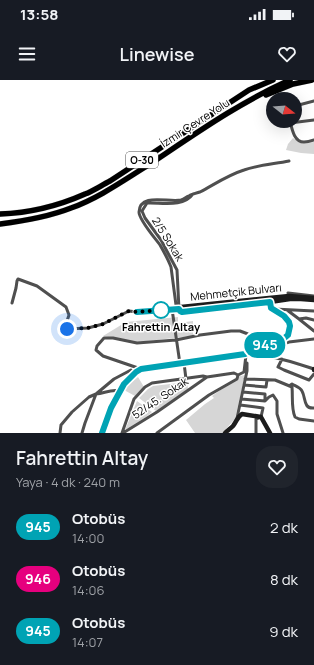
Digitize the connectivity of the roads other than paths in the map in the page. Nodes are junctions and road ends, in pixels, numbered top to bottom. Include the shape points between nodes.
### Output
1 (268, 80) edge
2 (273, 80) edge
3 (290, 80) edge
4 (312, 80) edge
5 (249, 90) junction
6 (251, 100) junction
7 (314, 101) edge
8 (308, 102) junction
9 (302, 104) edge
10 (314, 105) edge
11 (314, 120) edge
12 (302, 121) edge
13 (292, 128) edge
14 (314, 140) edge
15 (289, 161) dead end
16 (193, 194) junction
17 (0, 214) edge
18 (0, 224) edge
19 (314, 298) edge
20 (270, 300) junction
21 (12, 303) dead end
22 (179, 309) junction
23 (273, 309) junction
24 (172, 310) junction
25 (287, 310) junction
26 (314, 311) edge
27 (299, 319) junction
28 (314, 320) edge
29 (314, 331) edge
30 (314, 339) edge
31 (176, 340) junction
32 (259, 347) junction
33 (246, 355) junction
34 (256, 355) junction
35 (282, 359) junction
36 (182, 364) junction
37 (141, 369) junction
38 (314, 369) edge
39 (136, 372) junction
40 (314, 374) edge
41 (238, 375) junction
42 (207, 377) junction
43 (186, 379) junction
44 (245, 379) junction
45 (267, 380) junction
46 (244, 386) junction
47 (289, 386) junction
48 (120, 391) junction
49 (243, 392) junction
50 (96, 394) junction
51 (241, 399) junction
52 (265, 401) junction
53 (240, 405) junction
54 (314, 408) edge
55 (261, 417) junction
56 (237, 419) junction
57 (314, 421) edge
58 (234, 425) junction
59 (60, 433) edge
60 (82, 433) edge
61 (102, 433) edge
62 (123, 433) edge
63 (157, 433) edge
64 (225, 433) edge
65 (232, 433) edge
66 (256, 433) edge
67 (270, 433) edge
68 (283, 433) edge

1 - 5 highway
2 - 5 highway, İzmir Çevre Yolu / O-30
3 - 6 highway, İzmir Çevre Yolu / O-30
4 - 6 highway via 293,84
5 - 17 highway, İzmir Çevre Yolu / O-30 via 86,194 38,210
6 - 18 highway, İzmir Çevre Yolu / O-30 via 88,201 43,218
7 - 8 street
8 - 9 street
8 - 10 street
11 - 12 street
13 - 14 street via 299,141
15 - 16 street, 2/5 Sokak via 245,169
16 - 22 street, 2/5 Sokak via 178,203 146,203 142,211 177,270
16 - 22 street, 2/5 Sokak via 175,201 147,200 140,207 139,213 169,261 176,305
19 - 20 street, Mehmetçik Bulvarı via 290,297
20 - 22 street, Mehmetçik Bulvarı via 182,312
20 - 23 street
21 - 24 street via 18,279 37,286 66,307 69,314 65,327 67,329 103,324 129,311
22 - 24 street
23 - 25 street
23 - 32 street via 289,322 288,335 282,340
24 - 31 street
25 - 26 street
25 - 27 street
27 - 28 street
27 - 29 street
30 - 34 street via 288,342
31 - 32 street via 240,331 248,334
31 - 36 street
31 - 37 street via 137,343 104,338 97,346 98,352
32 - 33 street
33 - 34 street
33 - 36 street
33 - 41 street via 244,372
33 - 44 street
34 - 35 street
35 - 38 street
35 - 40 street via 278,367 284,370 309,380
36 - 37 street
36 - 43 street
37 - 39 street
39 - 48 street
39 - 50 street via 131,370 114,378
41 - 42 street via 234,373
41 - 63 street
42 - 43 street
42 - 62 street, 52/45. Sokak
43 - 62 street via 152,383 145,388 134,399
44 - 45 street
44 - 46 street
45 - 46 street via 266,387
45 - 47 street via 275,380
46 - 49 street
47 - 54 street via 292,384 301,389 308,407
47 - 57 street via 292,387 295,417
48 - 50 street
48 - 61 street
49 - 51 street
49 - 52 street via 265,394
50 - 59 street via 72,412 61,425
50 - 60 street
51 - 52 street
51 - 53 street
52 - 68 street via 273,395 277,401 277,414
53 - 55 street via 263,408
53 - 56 street
55 - 56 street via 242,414
55 - 66 street via 256,419
55 - 67 street
56 - 58 street
58 - 64 street
58 - 65 street

